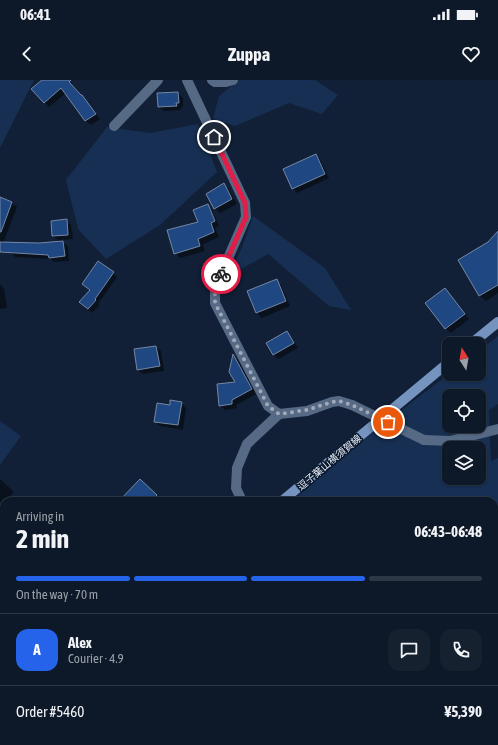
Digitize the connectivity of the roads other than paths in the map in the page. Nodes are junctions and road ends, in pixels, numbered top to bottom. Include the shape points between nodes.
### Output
1 (158, 80) edge
2 (187, 80) edge
3 (212, 80) edge
4 (233, 80) edge
5 (114, 126) dead end
6 (498, 322) edge
7 (480, 337) edge
8 (442, 368) edge
9 (279, 414) junction
10 (498, 429) edge
11 (240, 497) edge
12 (287, 497) edge

1 - 5 street
2 - 9 street via 245,203 246,217 215,288 215,303 268,406
3 - 4 street
6 - 7 main road
8 - 12 main road, 逗子葉山横須賀線
9 - 10 street, bridge via 307,410 339,401 424,440 450,441
9 - 11 street via 247,444 237,468 236,488

